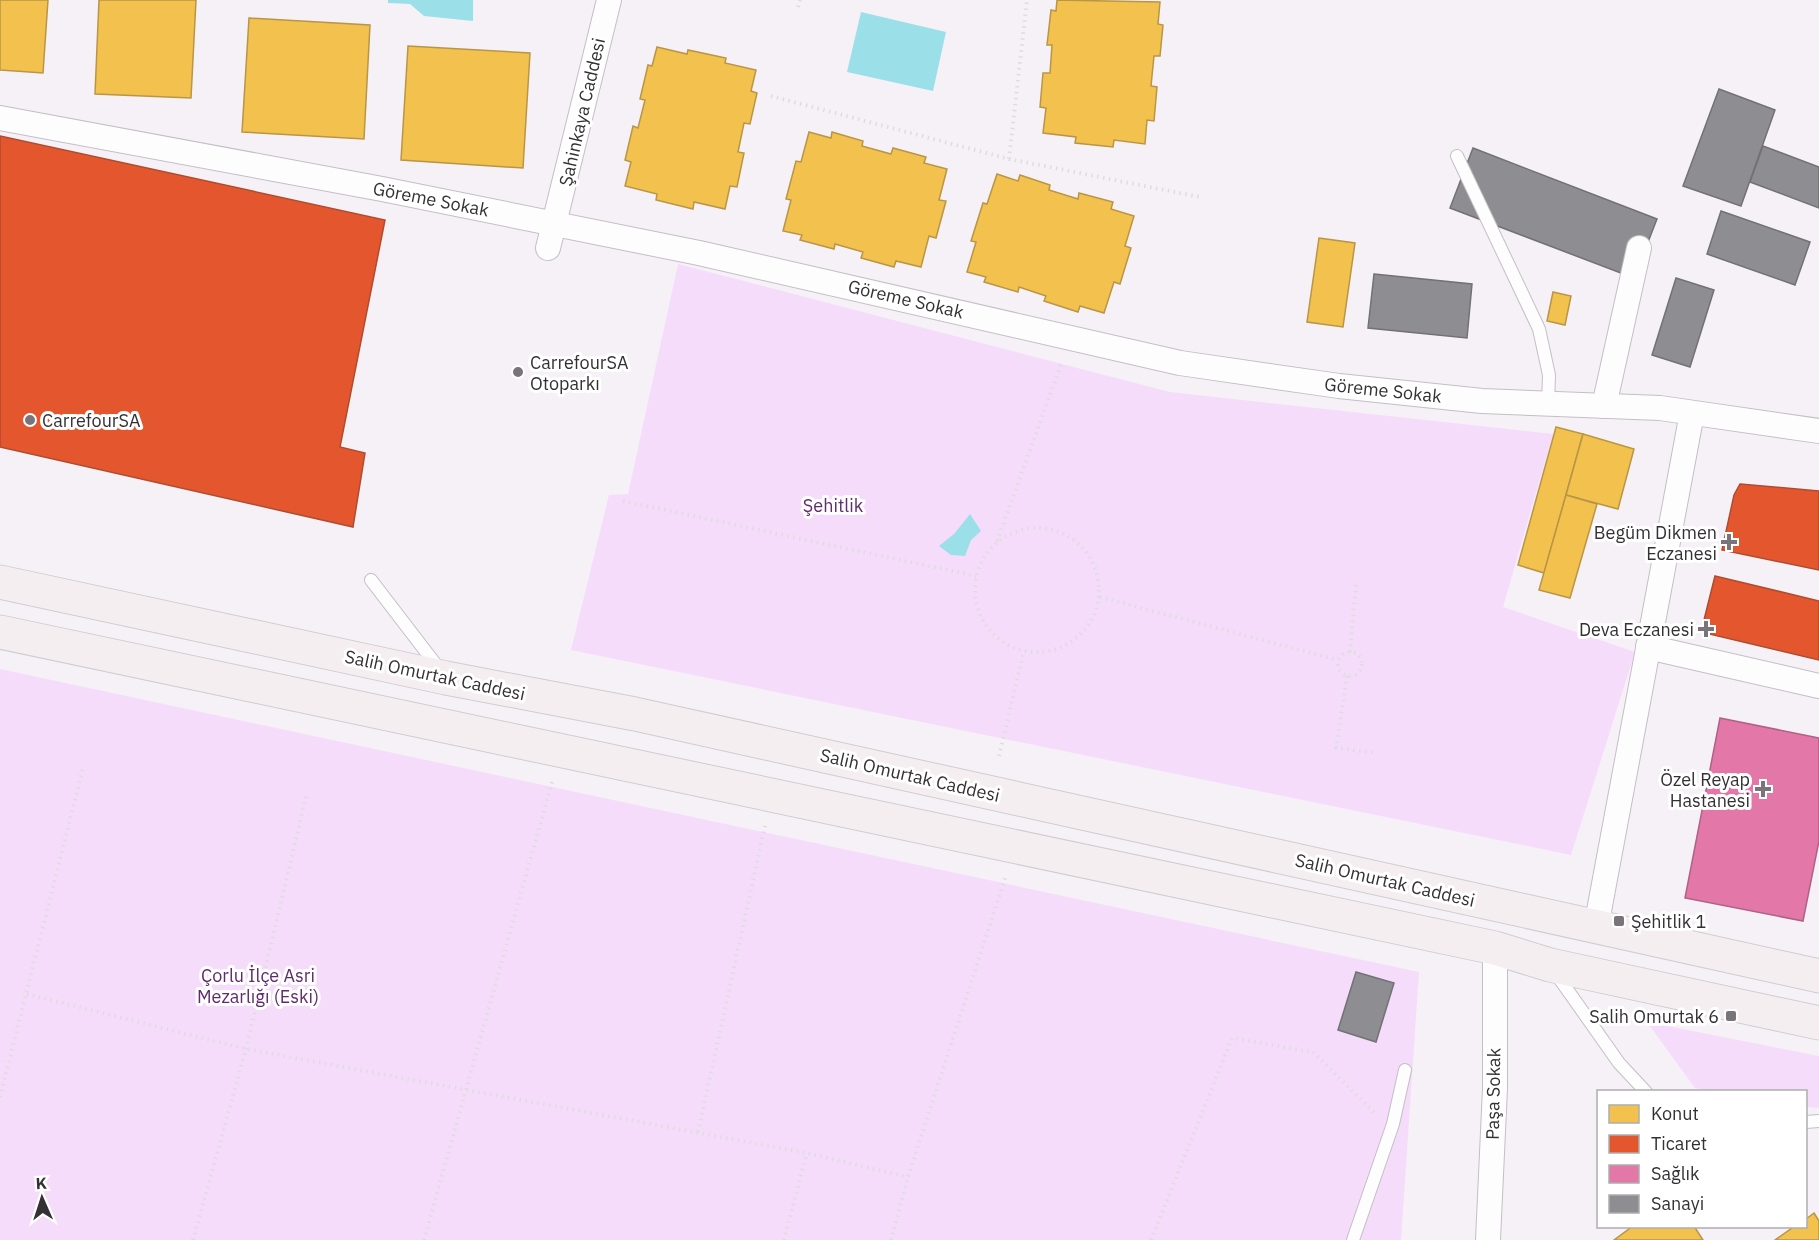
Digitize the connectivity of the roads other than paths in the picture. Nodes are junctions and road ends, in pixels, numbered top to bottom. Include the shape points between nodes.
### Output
1 (609, 0) edge
2 (0, 118) edge
3 (1457, 156) dead end
4 (556, 224) junction
5 (549, 248) dead end
6 (1639, 248) dead end
7 (1548, 404) junction
8 (1604, 406) junction
9 (1692, 413) junction
10 (1819, 431) edge
11 (371, 580) dead end
12 (0, 582) edge
13 (0, 632) edge
14 (1648, 647) junction
15 (446, 678) junction
16 (1819, 686) edge
17 (1596, 927) junction
18 (1496, 948) junction
19 (1550, 965) junction
20 (1819, 975) edge
21 (1819, 1023) edge
22 (1405, 1070) dead end
23 (1644, 1090) edge
24 (1353, 1240) edge
25 (1488, 1240) edge

1 - 4 street, Şahinkaya Caddesi
2 - 4 street, Göreme Sokak
3 - 7 lane via 1539,330 1549,375
4 - 5 street, Şahinkaya Caddesi
4 - 7 street, Göreme Sokak via 711,255 1180,363 1339,386
6 - 8 street
7 - 8 street, Göreme Sokak
8 - 9 street, Göreme Sokak
9 - 10 street, Göreme Sokak
9 - 14 street
11 - 15 lane
12 - 15 main road, Salih Omurtak Caddesi
13 - 18 main road
14 - 16 street
14 - 17 street
15 - 17 main road, Salih Omurtak Caddesi via 635,714
17 - 20 main road, Salih Omurtak Caddesi
18 - 19 main road
18 - 25 street, Paşa Sokak
19 - 21 main road
19 - 23 lane via 1619,1063
22 - 24 lane via 1393,1124

